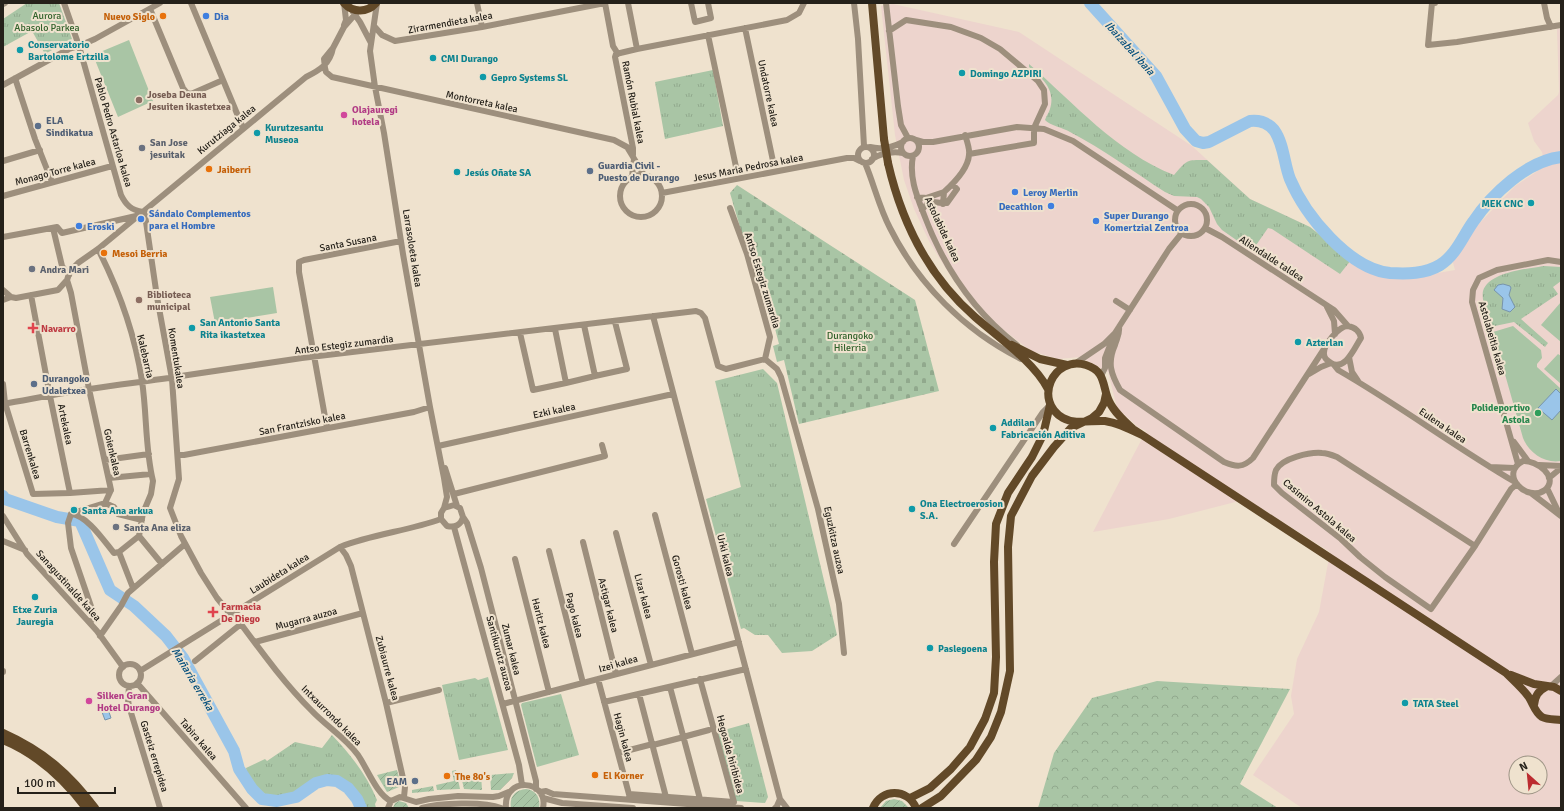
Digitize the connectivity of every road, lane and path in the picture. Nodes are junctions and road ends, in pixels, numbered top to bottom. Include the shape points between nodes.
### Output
1 (64, 3) edge
2 (160, 3) edge
3 (191, 3) edge
4 (344, 3) edge
5 (376, 3) edge
6 (477, 3) edge
7 (605, 3) edge
8 (628, 3) edge
9 (691, 3) edge
10 (708, 3) edge
11 (854, 3) edge
12 (872, 3) edge
13 (886, 3) edge
14 (1435, 3) edge
15 (1544, 3) edge
16 (804, 4) edge
17 (150, 9) junction
18 (355, 11) junction
19 (374, 26) junction
20 (1561, 26) edge
21 (344, 27) junction
22 (482, 27) junction
23 (1551, 27) junction
24 (745, 28) junction
25 (889, 31) junction
26 (708, 35) junction
27 (371, 43) junction
28 (80, 46) junction
29 (636, 49) junction
30 (619, 53) junction
31 (324, 66) junction
32 (327, 73) junction
33 (310, 75) junction
34 (15, 78) junction
35 (222, 80) junction
36 (4, 81) edge
37 (375, 86) junction
38 (244, 128) junction
39 (1034, 128) junction
40 (966, 135) junction
41 (905, 140) junction
42 (916, 140) junction
43 (934, 142) junction
44 (864, 148) junction
45 (40, 150) junction
46 (903, 153) junction
47 (915, 154) junction
48 (969, 154) junction
49 (633, 157) junction
50 (872, 159) junction
51 (837, 160) junction
52 (3, 161) edge
53 (773, 161) dead end
54 (863, 162) junction
55 (112, 166) junction
56 (736, 167) dead end
57 (644, 175) junction
58 (632, 177) junction
59 (52, 182) junction
60 (953, 185) junction
61 (944, 192) junction
62 (662, 193) junction
63 (3, 196) edge
64 (917, 197) junction
65 (943, 204) junction
66 (730, 208) dead end
67 (922, 210) junction
68 (1177, 210) junction
69 (140, 214) junction
70 (53, 228) junction
71 (1204, 228) junction
72 (1182, 233) junction
73 (3, 237) edge
74 (401, 241) junction
75 (98, 249) junction
76 (1561, 262) edge
77 (68, 277) junction
78 (3, 290) edge
79 (31, 295) junction
80 (11, 297) junction
81 (3, 300) edge
82 (1116, 301) dead end
83 (1327, 306) junction
84 (1130, 310) junction
85 (653, 316) junction
86 (615, 322) junction
87 (584, 325) junction
88 (1348, 326) junction
89 (1119, 327) junction
90 (555, 329) junction
91 (520, 333) junction
92 (1115, 333) junction
93 (1335, 334) junction
94 (419, 345) junction
95 (1324, 349) junction
96 (1024, 356) junction
97 (314, 357) junction
98 (1349, 357) junction
99 (765, 359) junction
100 (1076, 363) junction
101 (1333, 364) junction
102 (1067, 365) junction
103 (1308, 375) junction
104 (595, 376) junction
105 (1102, 376) junction
106 (172, 379) junction
107 (142, 381) junction
108 (1359, 382) junction
109 (566, 383) junction
110 (3, 384) edge
111 (89, 389) junction
112 (1048, 389) junction
113 (1106, 393) junction
114 (673, 394) junction
115 (50, 396) junction
116 (4, 404) edge
117 (1050, 405) junction
118 (430, 407) junction
119 (1082, 421) junction
120 (327, 428) junction
121 (1142, 435) junction
122 (1512, 439) junction
123 (602, 445) dead end
124 (438, 446) junction
125 (149, 454) junction
126 (178, 455) junction
127 (440, 456) junction
128 (105, 460) junction
129 (1528, 461) junction
130 (1539, 465) junction
131 (1516, 466) junction
132 (1488, 467) junction
133 (1561, 467) edge
134 (151, 474) junction
135 (110, 478) junction
136 (1549, 478) junction
137 (1516, 483) junction
138 (1547, 488) junction
139 (1522, 489) junction
140 (111, 490) junction
141 (70, 493) junction
142 (1531, 493) junction
143 (454, 494) junction
144 (1507, 496) junction
145 (105, 503) junction
146 (457, 506) junction
147 (170, 508) joint
148 (444, 508) junction
149 (71, 514) junction
150 (655, 515) dead end
151 (3, 516) edge
152 (1560, 516) edge
153 (463, 517) junction
154 (441, 519) junction
155 (142, 520) junction
156 (454, 527) junction
157 (616, 533) dead end
158 (139, 536) junction
159 (3, 541) edge
160 (583, 542) dead end
161 (185, 544) junction
162 (954, 544) dead end
163 (1475, 546) junction
164 (340, 547) junction
165 (25, 550) junction
166 (549, 551) dead end
167 (119, 552) junction
168 (515, 559) dead end
169 (162, 564) junction
170 (134, 588) junction
171 (363, 613) junction
172 (231, 615) junction
173 (89, 622) junction
174 (241, 624) junction
175 (100, 636) junction
176 (254, 642) junction
177 (739, 642) junction
178 (844, 653) dead end
179 (692, 654) junction
180 (195, 661) dead end
181 (651, 665) junction
182 (123, 667) junction
183 (746, 669) junction
184 (140, 671) junction
185 (1506, 673) junction
186 (616, 674) junction
187 (1561, 677) edge
188 (598, 679) junction
189 (700, 679) junction
190 (137, 683) junction
191 (583, 683) junction
192 (129, 686) junction
193 (670, 687) junction
194 (1548, 687) junction
195 (439, 690) dead end
196 (1561, 691) edge
197 (549, 692) junction
198 (639, 694) junction
199 (515, 701) junction
200 (604, 702) junction
201 (386, 703) junction
202 (503, 704) junction
203 (1534, 705) junction
204 (1559, 718) edge
205 (709, 730) dead end
206 (3, 732) edge
207 (681, 737) junction
208 (3, 740) edge
209 (651, 745) junction
210 (618, 753) junction
211 (522, 785) junction
212 (538, 790) junction
213 (511, 791) junction
214 (630, 797) junction
215 (666, 797) junction
216 (543, 798) junction
217 (910, 798) junction
218 (407, 799) junction
219 (700, 799) junction
220 (780, 799) junction
221 (391, 801) junction
222 (874, 806) edge
223 (86, 808) edge
224 (95, 808) edge
225 (160, 808) edge
226 (246, 808) edge
227 (388, 808) edge
228 (414, 808) edge
229 (422, 808) edge
230 (501, 808) edge
231 (506, 808) edge
232 (543, 808) edge
233 (633, 808) edge
234 (741, 808) edge
235 (775, 808) edge
236 (787, 808) edge
237 (868, 808) edge
238 (916, 808) edge
239 (922, 808) edge

1 - 28 street, Pablo Pedro Astarloa kalea
2 - 17 street
3 - 35 street
4 - 18 main road
4 - 21 street
5 - 18 main road via 368,9
5 - 19 street
6 - 22 street
7 - 22 street, Zirarmendieta kalea
7 - 30 street, Ramón Rubial kalea via 613,46
8 - 29 street
9 - 10 street via 695,22 711,18
11 - 44 street
12 - 96 main road, bridge via 888,164 898,203 910,231 928,264 951,294
13 - 25 street
14 - 23 street via 1432,3 1428,45
15 - 23 street
16 - 24 street via 799,13 787,20
17 - 28 street
17 - 35 street via 187,93 191,94
18 - 21 street
18 - 27 street
19 - 22 street, Zirarmendieta kalea via 382,35 395,41
19 - 27 street
20 - 23 street
21 - 31 street
24 - 26 street
24 - 53 street, Undatorre kalea
25 - 39 street via 906,20 951,27 981,38 1000,49 1038,81 1044,90 1045,104
25 - 41 street
26 - 29 street
26 - 56 street
27 - 37 street, Larrasoloeta kalea
28 - 34 street via 69,49
28 - 55 street, Pablo Pedro Astarloa kalea
29 - 30 street
30 - 49 street, Ramón Rubial kalea via 615,57
31 - 32 street
31 - 33 street, Kurutziaga kalea
32 - 33 street
32 - 37 street, Montorreta kalea via 332,77
33 - 38 street, Kurutziaga kalea
34 - 36 street
34 - 45 street
35 - 38 street
37 - 49 street, Montorreta kalea via 607,138 624,145
37 - 74 street, Larrasoloeta kalea
38 - 69 street, Kurutziaga kalea
39 - 40 street via 1017,127
39 - 48 street via 1034,143
39 - 68 street via 1044,129 1072,141
40 - 43 street
40 - 48 street
41 - 42 street
41 - 44 street via 895,146
41 - 46 street via 901,148
42 - 43 street
42 - 47 street via 919,145
43 - 47 street
44 - 50 street via 873,151
44 - 51 street
44 - 54 street via 857,156
45 - 52 street
45 - 59 street
46 - 47 street via 908,156
46 - 50 street via 892,152
47 - 64 street, Astolabide kalea via 912,176
48 - 60 street via 967,164
49 - 57 street, Montorreta kalea
49 - 58 street
50 - 54 street
51 - 54 street via 850,158
51 - 62 street, Jesus Maria Pedrosa kalea
54 - 96 street via 890,228 918,275 960,318 1005,351
55 - 59 street, Monago Torre kalea
55 - 69 street, Pablo Pedro Astarloa kalea via 124,200
57 - 58 street
57 - 62 street via 656,181
58 - 62 street via 623,186 620,199 631,215 644,217 656,212 660,206
59 - 63 street, Monago Torre kalea
60 - 61 street
60 - 65 street via 957,189 950,201
61 - 64 street via 926,198
61 - 65 street
64 - 67 street, Astolabide kalea
65 - 67 street via 929,203
66 - 99 street, Antso Estegiz zumardia via 747,254 770,337
67 - 96 street, Astolabide kalea via 941,253 956,278 976,306
68 - 71 street via 1186,204 1197,205 1205,212 1207,223
68 - 72 street via 1175,225
69 - 70 street via 62,233 57,227
69 - 75 street, Kurutziaga kalea
69 - 106 street, Komentukalea via 145,215
70 - 73 street
70 - 77 street, Goienkalea via 62,266
71 - 72 street via 1197,235 1187,236
71 - 83 street, Aliendalde taldea via 1222,237
72 - 84 street
74 - 94 street, Larrasoloeta kalea
74 - 97 street, Santa Susana via 299,262
75 - 77 street, Kurutziaga kalea via 78,263
75 - 107 street, Kalebarria via 121,300
76 - 122 street, Astolabeitia kalea via 1548,260 1497,270 1479,278 1473,290 1472,302
77 - 79 street, Kurutziaga kalea via 58,290
77 - 111 street, Goienkalea
78 - 80 street
79 - 80 street, Kurutziaga kalea
79 - 115 street, Artekalea
80 - 81 street
82 - 84 street
83 - 88 street, Aliendalde taldea
83 - 93 street via 1334,321
84 - 89 street
85 - 86 street, Antso Estegiz zumardia
85 - 99 street, Antso Estegiz zumardia via 696,311 701,313 705,318 718,366 726,369
85 - 114 street, Urki kalea
86 - 87 street, Antso Estegiz zumardia
86 - 104 street via 627,369
87 - 90 street, Antso Estegiz zumardia
87 - 104 street
88 - 93 street via 1341,327
88 - 98 street, Aliendalde taldea via 1356,329 1361,337
89 - 92 street
89 - 103 street via 1120,334 1110,359 1112,375 1120,390 1224,462 1238,466 1245,465 1253,458
90 - 91 street, Antso Estegiz zumardia
90 - 109 street
91 - 94 street, Antso Estegiz zumardia
91 - 109 street via 533,390
92 - 100 street via 1104,344
92 - 105 street via 1105,358
93 - 95 street
94 - 97 street, Antso Estegiz zumardia
94 - 118 street, Larrasoloeta kalea
95 - 101 street via 1324,357
95 - 103 street
96 - 102 main road
96 - 112 main road
97 - 106 street, Antso Estegiz zumardia
97 - 120 street
98 - 101 street via 1343,363
98 - 108 street via 1352,372
99 - 178 street, Eguzkitza auzoa via 777,369 781,377 798,434 839,604
100 - 102 main road
100 - 105 main road via 1095,369
101 - 103 street via 1320,366
101 - 108 street via 1338,370
102 - 112 main road via 1054,374
104 - 109 street
105 - 113 main road
106 - 107 street, Antso Estegiz zumardia
106 - 126 street, Komentukalea
107 - 111 street, Antso Estegiz zumardia
107 - 125 street, Kalebarria
108 - 132 street, Eulena kalea
110 - 116 street, Barrenkalea
111 - 115 street, Antso Estegiz zumardia
111 - 128 street, Goienkalea
112 - 117 main road
113 - 119 main road via 1099,412 1092,418
113 - 121 main road via 1117,413
114 - 124 street, Ezki kalea
114 - 177 street, Urki kalea
115 - 116 street, Antso Estegiz zumardia
115 - 141 street, Artekalea
116 - 141 street, Barrenkalea via 33,494
117 - 119 main road via 1063,418 1072,422
117 - 162 street
117 - 217 main road via 1043,435 1008,493 996,524 996,658 994,693 986,719 970,747 951,769 930,788
118 - 120 street, San Frantzisko kalea
118 - 124 street, Larrasoloeta kalea
119 - 121 main road via 1107,422
119 - 239 main road via 1071,428 1036,470 1011,516 1008,547 1010,671 1001,712 991,737 976,760 941,796
120 - 126 street, San Frantzisko kalea
121 - 185 main road
122 - 129 street, Astolabeitia kalea
122 - 131 street, Astolabeitia kalea
123 - 143 street via 605,456
124 - 127 street, Larrasoloeta kalea
125 - 128 street
125 - 134 street, Kalebarria
126 - 147 street, Komentukalea via 179,483
127 - 143 street
127 - 148 street via 447,497
128 - 135 street, Goienkalea
129 - 130 street
129 - 131 street
130 - 133 street
130 - 136 street
131 - 132 street
131 - 137 street via 1513,477
132 - 137 street, Eulena kalea
133 - 136 street
134 - 135 street
134 - 155 street, Kalebarria via 151,494 142,513
135 - 140 street, Goienkalea
136 - 138 street
137 - 139 street
137 - 144 street, Casimiro Astola kalea
138 - 142 street
138 - 152 street
139 - 142 street
139 - 144 street
140 - 141 street
140 - 145 street, Goienkalea
142 - 152 street
143 - 146 street
144 - 163 street, Casimiro Astola kalea
145 - 149 street
145 - 155 street via 114,507 118,514
146 - 148 street via 450,505
146 - 153 street
147 - 161 street, Intxaurrondo kalea
148 - 154 street
149 - 167 street via 78,515 88,522 114,553
149 - 173 street via 68,523 71,548 94,618
150 - 179 street, Gorosti kalea
151 - 165 street, Sanagustinalde kalea
153 - 156 street
153 - 199 street, Zumar kalea via 467,522 481,568
154 - 156 street via 447,526
154 - 164 street, Laubideta kalea
155 - 158 street, Kalebarria
156 - 202 street, Santikurutz auzoa
157 - 181 street, Lizar kalea
158 - 167 street
158 - 169 street
159 - 165 street
160 - 186 street, Astigar kalea
161 - 169 street
161 - 172 street, Intxaurrondo kalea via 213,592
163 - 163 street, Casimiro Astola kalea via 1431,609 1380,573 1282,493 1274,485 1277,469 1292,458 1315,453 1337,457
164 - 171 street, Zubiaurre kalea via 351,566
164 - 172 street, Laubideta kalea
165 - 173 street, Sanagustinalde kalea
166 - 191 street, Pago kalea
167 - 170 street
168 - 197 street, Haritz kalea
169 - 170 street
170 - 175 street
171 - 176 street, Mugarra auzoa
171 - 201 street, Zubiaurre kalea
172 - 174 street, Intxaurrondo kalea
172 - 184 street, Laubideta kalea
173 - 175 street, Sanagustinalde kalea
174 - 176 street, Intxaurrondo kalea
174 - 180 street
175 - 182 street, Sanagustinalde kalea
176 - 221 street, Intxaurrondo kalea via 312,711 352,747 382,796
177 - 179 street, Izei kalea
177 - 183 street, Urki kalea
179 - 181 street, Izei kalea
181 - 186 street, Izei kalea
182 - 184 street via 132,664
182 - 192 street via 120,677 123,683
183 - 189 street
183 - 220 street, Urki kalea
184 - 190 street via 141,677
185 - 194 main road
185 - 203 main road via 1522,688
186 - 188 street, Izei kalea
187 - 194 street
188 - 191 street, Izei kalea
188 - 200 street, Hagin kalea
189 - 193 street
189 - 219 street, Hegoalde hiribidea via 734,802
190 - 192 street
190 - 226 street, Tabira kalea
191 - 197 street, Izei kalea
192 - 225 street, Gasteiz errepidea via 129,706
193 - 198 street
193 - 207 street
194 - 196 main road
194 - 203 main road via 1537,693
195 - 201 street
197 - 199 street, Izei kalea
198 - 200 street
198 - 209 street
199 - 202 street, Izei kalea
199 - 212 street, Zumar kalea
200 - 210 street, Hagin kalea
201 - 218 street, Zubiaurre kalea
202 - 211 street, Santikurutz auzoa
203 - 204 main road via 1536,712 1541,716 1548,719
205 - 207 street
206 - 224 main road via 54,763 80,788
207 - 209 street
207 - 219 street
208 - 223 main road via 23,750 57,775
209 - 210 street
209 - 215 street
210 - 214 street, Hagin kalea
211 - 212 street via 532,786
211 - 213 street
212 - 214 street via 553,794
212 - 216 street, Zumar kalea
213 - 218 street via 492,797 458,796 416,802
213 - 231 street via 506,799
214 - 215 street, Hegoalde hiribidea
214 - 234 street
215 - 219 street, Hegoalde hiribidea
216 - 232 street
216 - 233 street via 562,803
217 - 222 main road via 902,793 892,792 882,796
217 - 238 main road
218 - 221 street via 397,798
218 - 228 street
220 - 235 street
220 - 236 street
221 - 227 street
222 - 237 street
229 - 230 street via 459,804 492,805

